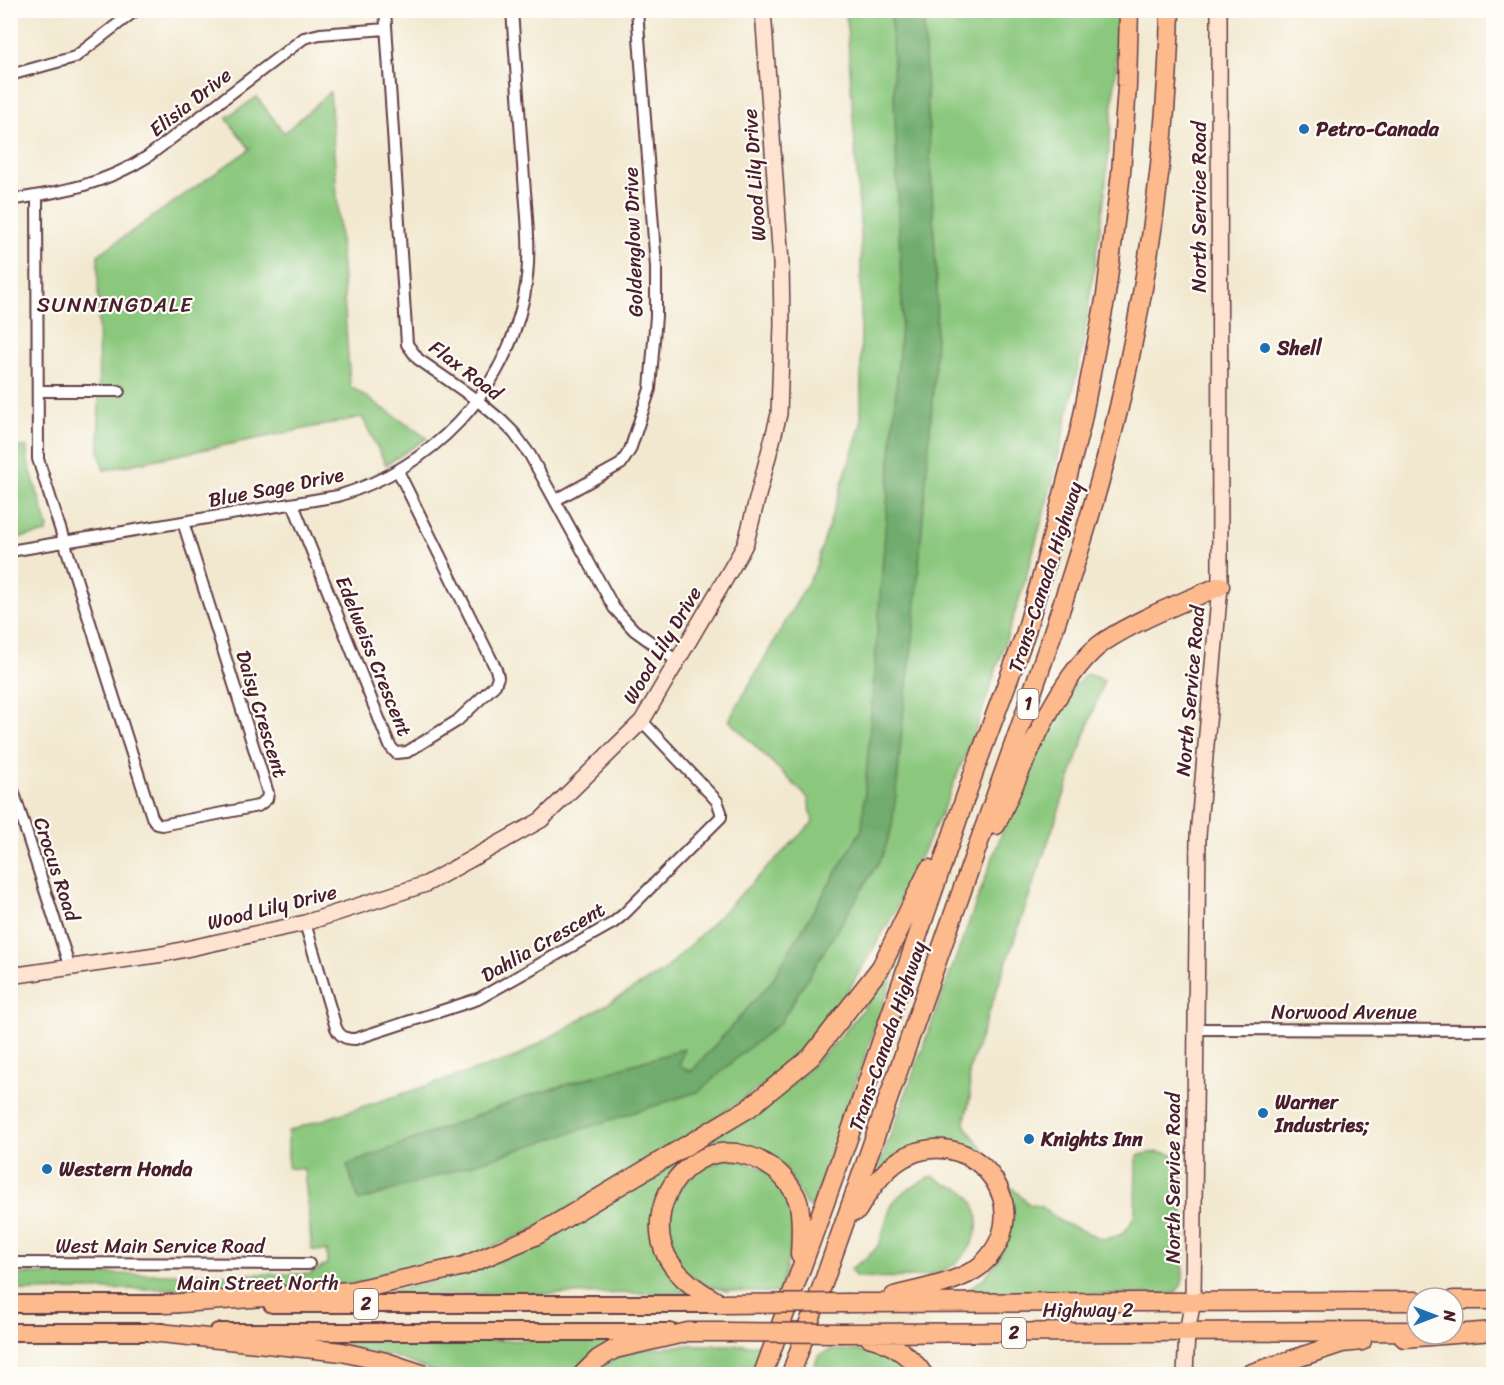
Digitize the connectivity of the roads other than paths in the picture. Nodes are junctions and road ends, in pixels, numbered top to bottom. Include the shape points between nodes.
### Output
1 (136, 10) edge
2 (385, 10) edge
3 (512, 10) edge
4 (637, 10) edge
5 (763, 10) edge
6 (1129, 10) edge
7 (1170, 10) edge
8 (1219, 10) edge
9 (387, 30) junction
10 (10, 75) edge
11 (37, 196) junction
12 (10, 200) edge
13 (119, 391) dead end
14 (38, 392) junction
15 (478, 400) junction
16 (398, 471) junction
17 (556, 500) junction
18 (293, 504) junction
19 (183, 522) junction
20 (64, 543) junction
21 (10, 551) edge
22 (1220, 586) junction
23 (677, 661) junction
24 (642, 721) junction
25 (975, 769) junction
26 (10, 781) edge
27 (952, 916) junction
28 (305, 923) junction
29 (70, 968) junction
30 (10, 976) edge
31 (1195, 1029) junction
32 (1494, 1030) edge
33 (837, 1247) junction
34 (10, 1263) edge
35 (309, 1264) dead end
36 (798, 1276) junction
37 (1405, 1300) edge
38 (1465, 1300) edge
39 (1494, 1300) edge
40 (1193, 1301) junction
41 (857, 1303) junction
42 (10, 1304) edge
43 (166, 1304) junction
44 (721, 1304) junction
45 (1405, 1331) edge
46 (1465, 1331) edge
47 (1494, 1331) edge
48 (10, 1332) edge
49 (151, 1332) junction
50 (687, 1332) junction
51 (1187, 1332) junction
52 (845, 1333) junction
53 (803, 1342) junction
54 (422, 1374) edge
55 (583, 1374) edge
56 (763, 1374) edge
57 (791, 1374) edge
58 (798, 1374) edge
59 (923, 1374) edge
60 (1185, 1374) edge
61 (1249, 1374) edge

1 - 10 street via 75,57
2 - 9 street, Flax Road
3 - 15 street, Blue Sage Drive via 528,237 525,296 501,364
4 - 17 street, Goldenglow Drive via 656,267 650,389 630,450 621,464
5 - 23 street, Wood Lily Drive via 781,263 779,414 746,542
6 - 25 highway, Trans-Canada Highway / 1 via 1121,173 1091,379 1028,624
7 - 27 highway, Trans-Canada Highway / 1 via 1156,192 1142,292 1118,409 1050,640
8 - 22 street, North Service Road
9 - 11 street, Elisia Drive via 304,38 135,165 97,182
9 - 15 street, Flax Road via 407,344 418,359
11 - 12 street, Elisia Drive
11 - 14 street
13 - 14 street
14 - 20 street via 38,459
15 - 16 street, Blue Sage Drive via 442,440
15 - 17 street, Flax Road via 523,444
16 - 18 street, Blue Sage Drive via 353,491
16 - 18 street, Edelweiss Crescent via 498,677 495,685 458,721 407,752 396,753 390,746
17 - 23 street, Flax Road via 623,620
18 - 19 street, Blue Sage Drive
19 - 20 street, Blue Sage Drive
19 - 20 street, Daisy Crescent via 268,794 258,806 167,825 157,824 152,817
20 - 21 street, Blue Sage Drive
22 - 27 highway via 1103,642 1077,667 1034,743
22 - 31 street, North Service Road via 1198,836
23 - 24 street, Wood Lily Drive
24 - 28 street, Wood Lily Drive via 540,820 426,884
24 - 28 street, Dahlia Crescent via 717,801 721,812 718,821 613,923 478,999 349,1039 336,1028
25 - 36 highway, Trans-Canada Highway / 1
25 - 43 highway via 881,967 811,1057 749,1108 537,1235 464,1266 351,1291
26 - 29 street, Crocus Road
27 - 33 highway, Trans-Canada Highway / 1
28 - 29 street, Wood Lily Drive via 163,954
29 - 30 street, Wood Lily Drive
31 - 32 street, Norwood Avenue
31 - 40 street, North Service Road
33 - 41 highway via 875,1184 907,1156 938,1148 952,1151 982,1165 1002,1194 1005,1211 999,1241 978,1267 941,1284
33 - 53 highway, Trans-Canada Highway / 1
34 - 35 street, West Main Service Road
36 - 44 highway via 801,1230 799,1204 792,1189 776,1170 755,1157 733,1152 712,1155 676,1178 663,1203 658,1225 666,1255 676,1270 697,1291
36 - 56 highway, Trans-Canada Highway / 1
37 - 40 highway, Highway 2 / 2
38 - 39 highway
40 - 41 highway, Highway 2 / 2
40 - 51 street, North Service Road
41 - 44 highway, Highway 2 / 2, bridge
42 - 43 main road, Main Street North / 2
43 - 44 main road, Main Street North / 2
45 - 51 highway, Highway 2 / 2
46 - 47 highway
47 - 61 highway via 1342,1343
48 - 49 main road, 2
49 - 50 main road, 2
49 - 54 highway via 342,1352
50 - 52 highway, Highway 2 / 2, bridge
50 - 55 highway, Highway 2 via 615,1349
51 - 52 highway, Highway 2 / 2
51 - 60 street, North Service Road
52 - 59 highway via 879,1340 897,1349
53 - 57 highway, Trans-Canada Highway / 1
53 - 58 highway

